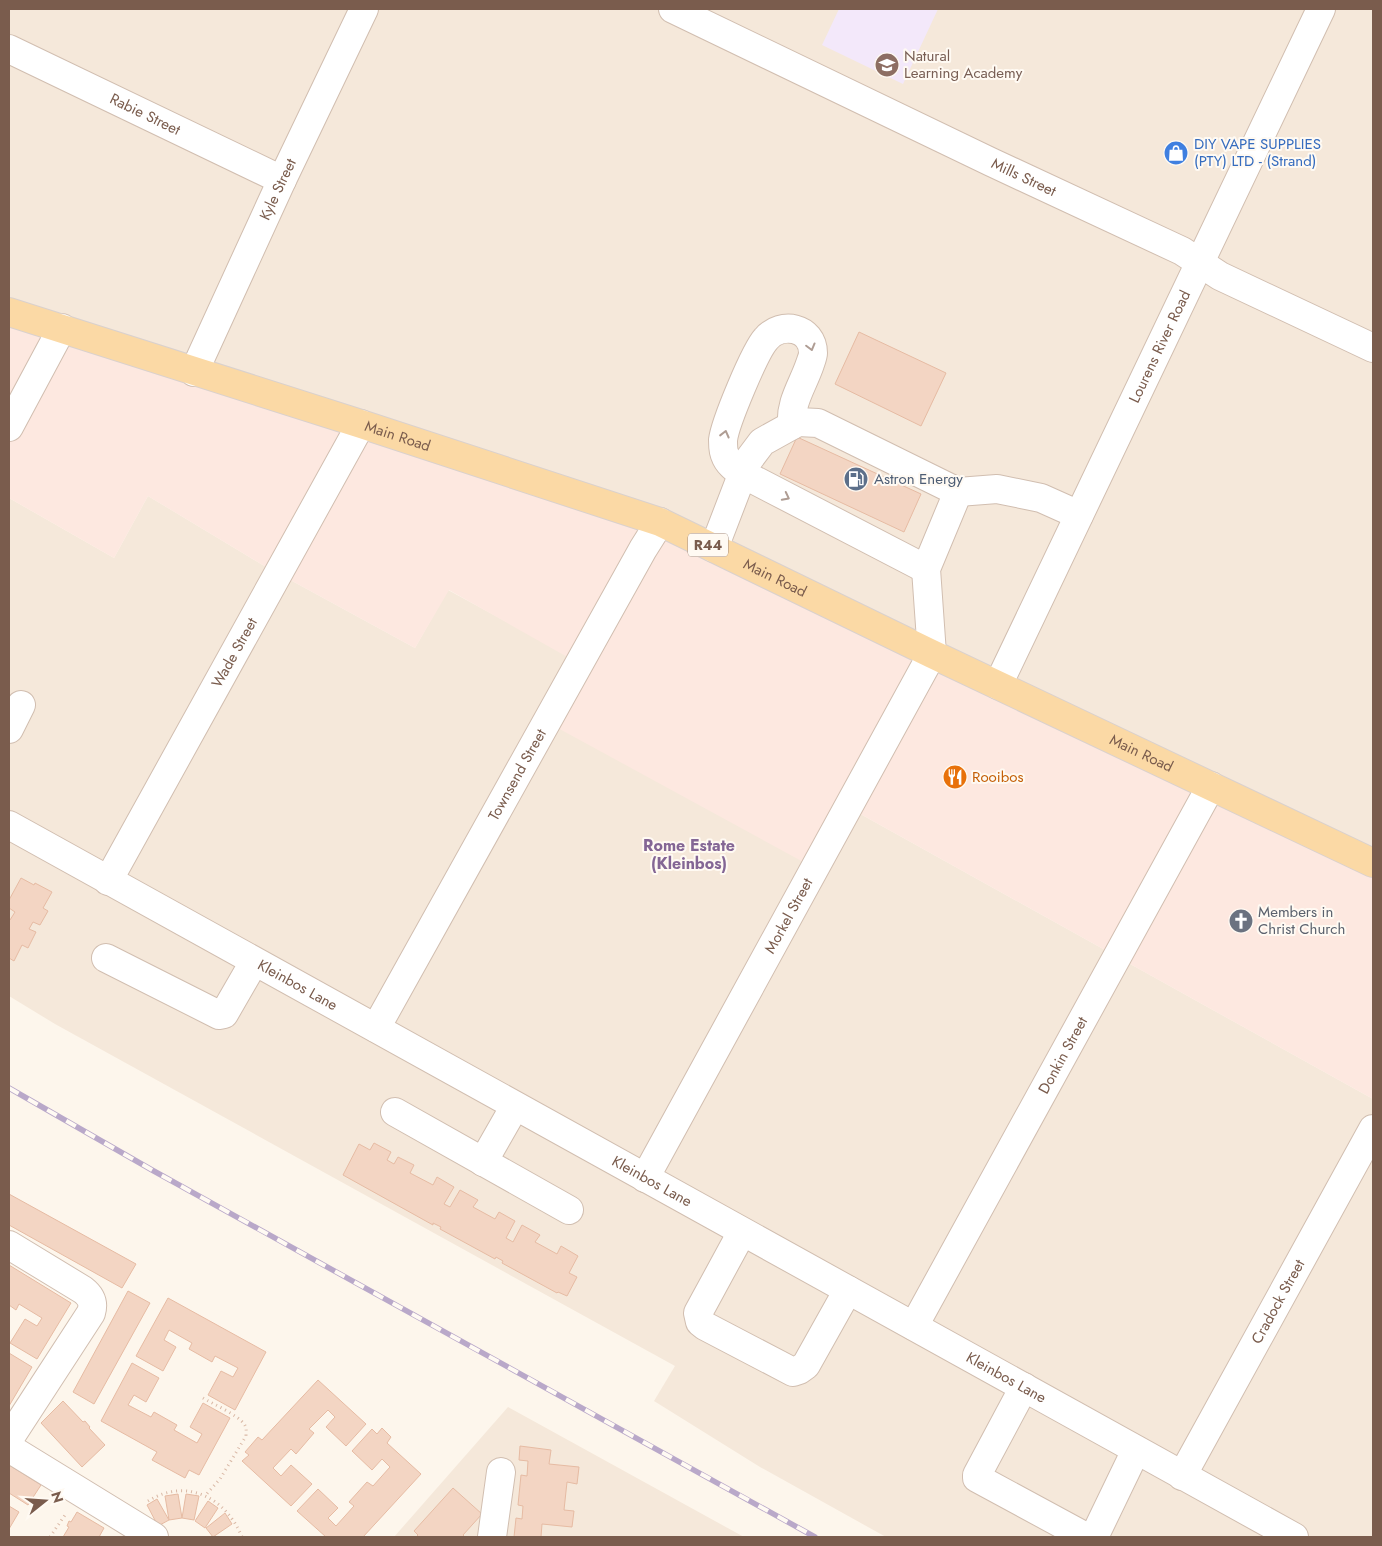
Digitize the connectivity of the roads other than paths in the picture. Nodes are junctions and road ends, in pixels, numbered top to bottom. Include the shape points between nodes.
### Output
1 (364, 9) edge
2 (673, 9) edge
3 (1321, 9) edge
4 (9, 49) edge
5 (282, 180) junction
6 (1200, 263) junction
7 (9, 312) edge
8 (62, 328) junction
9 (1373, 348) edge
10 (194, 372) junction
11 (362, 424) junction
12 (792, 425) junction
13 (9, 427) edge
14 (743, 474) junction
15 (958, 492) junction
16 (1079, 515) junction
17 (660, 522) junction
18 (714, 548) junction
19 (926, 568) junction
20 (932, 654) junction
21 (998, 685) junction
22 (21, 705) dead end
23 (9, 729) edge
24 (1211, 786) junction
25 (9, 826) edge
26 (1373, 863) edge
27 (108, 881) junction
28 (106, 958) dead end
29 (254, 962) junction
30 (376, 1028) junction
31 (515, 1106) junction
32 (395, 1112) dead end
33 (1373, 1129) edge
34 (483, 1162) junction
35 (644, 1178) junction
36 (569, 1210) dead end
37 (742, 1232) junction
38 (9, 1245) edge
39 (848, 1290) junction
40 (914, 1326) junction
41 (1024, 1387) junction
42 (9, 1439) edge
43 (9, 1448) edge
44 (1136, 1450) junction
45 (501, 1472) dead end
46 (1182, 1476) junction
47 (154, 1537) edge
48 (492, 1537) edge
49 (1086, 1537) edge
50 (1091, 1537) edge
51 (1294, 1537) edge

1 - 5 street, Kyle Street
2 - 6 street, Mills Street via 1182,251
3 - 6 street, Lourens River Road
4 - 5 street, Rabie Street
5 - 10 street, Kyle Street
6 - 9 street, Mills Street via 1220,276
6 - 16 street, Lourens River Road
7 - 8 main road, Main Road / R44
8 - 10 main road, Main Road / R44
8 - 13 street
10 - 11 main road, Main Road / R44
11 - 17 main road, Main Road / R44
11 - 27 street, Wade Street
12 - 14 street via 762,442 747,462
14 -> 12 street via 732,467 724,455 727,425 756,352 774,332 789,327 801,331 810,341 814,353 794,401
12 - 15 street via 798,422 818,423
14 - 18 street
14 -> 19 street
15 - 16 street via 997,489 1040,498
15 - 19 street
16 - 21 street, Lourens River Road
17 - 18 main road, Main Road / R44
17 - 30 street, Townsend Street
18 - 20 main road, Main Road / R44
19 - 20 street
20 - 21 main road, Main Road / R44
20 - 35 street, Morkel Street
21 - 24 main road, Main Road / R44
22 - 23 street
24 - 26 main road, Main Road / R44
24 - 40 street, Donkin Street
25 - 27 street, Kleinbos Lane
27 - 29 street, Kleinbos Lane
28 - 29 street via 219,1015 224,1014
29 - 30 street, Kleinbos Lane
30 - 31 street, Kleinbos Lane
31 - 34 street
31 - 35 street, Kleinbos Lane
32 - 34 street
33 - 46 street, Cradock Street
34 - 36 street
35 - 37 street, Kleinbos Lane
37 - 39 street, Kleinbos Lane
37 - 39 street via 698,1313 700,1322 705,1326 793,1372 806,1365
38 - 42 street via 84,1290 92,1299 93,1306
39 - 40 street, Kleinbos Lane
40 - 41 street, Kleinbos Lane
41 - 44 street, Kleinbos Lane
41 - 49 street via 977,1478
43 - 47 street
44 - 46 street, Kleinbos Lane
44 - 50 street via 1096,1533
45 - 48 street
46 - 51 street, Kleinbos Lane

